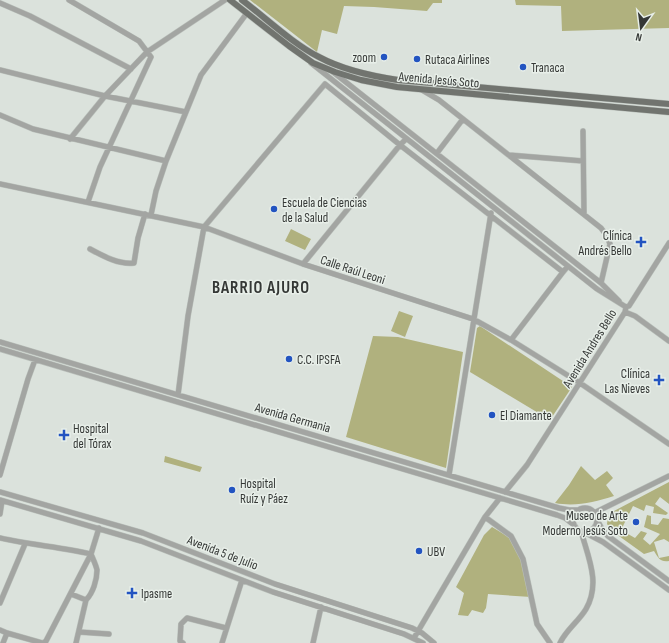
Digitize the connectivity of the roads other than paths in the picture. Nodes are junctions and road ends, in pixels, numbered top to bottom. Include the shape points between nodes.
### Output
1 (69, 0) edge
2 (224, 0) edge
3 (230, 0) edge
4 (242, 0) edge
5 (0, 3) edge
6 (247, 13) junction
7 (148, 52) junction
8 (317, 56) junction
9 (304, 57) junction
10 (131, 69) junction
11 (0, 70) edge
12 (330, 70) junction
13 (420, 89) junction
14 (105, 96) junction
15 (130, 102) junction
16 (669, 104) edge
17 (186, 112) junction
18 (669, 112) edge
19 (0, 115) edge
20 (463, 119) junction
21 (583, 131) dead end
22 (70, 139) junction
23 (406, 139) junction
24 (400, 145) junction
25 (108, 148) junction
26 (437, 154) junction
27 (509, 155) junction
28 (583, 160) junction
29 (166, 161) junction
30 (0, 184) edge
31 (88, 202) junction
32 (493, 207) junction
33 (584, 214) junction
34 (148, 215) junction
35 (490, 215) junction
36 (204, 227) junction
37 (669, 243) edge
38 (90, 249) dead end
39 (303, 264) junction
40 (568, 266) junction
41 (563, 272) junction
42 (601, 283) junction
43 (626, 308) junction
44 (474, 319) junction
45 (667, 338) edge
46 (511, 340) junction
47 (0, 342) edge
48 (0, 349) edge
49 (35, 360) junction
50 (580, 383) junction
51 (178, 395) junction
52 (669, 444) edge
53 (0, 475) edge
54 (449, 475) junction
55 (669, 476) edge
56 (0, 492) edge
57 (505, 492) junction
58 (500, 498) junction
59 (1, 500) edge
60 (579, 510) junction
61 (0, 514) edge
62 (595, 516) junction
63 (485, 517) junction
64 (574, 525) junction
65 (99, 528) junction
66 (582, 532) junction
67 (0, 538) edge
68 (25, 544) junction
69 (91, 554) junction
70 (667, 579) edge
71 (242, 580) junction
72 (669, 590) edge
73 (71, 594) junction
74 (86, 600) junction
75 (0, 603) edge
76 (321, 607) junction
77 (226, 628) junction
78 (0, 630) edge
79 (417, 630) junction
80 (79, 632) junction
81 (7, 633) junction
82 (109, 634) dead end
83 (414, 638) junction
84 (3, 643) edge
85 (43, 643) edge
86 (76, 643) edge
87 (183, 643) edge
88 (222, 643) edge
89 (313, 643) edge
90 (422, 643) edge
91 (434, 643) edge
92 (550, 643) edge
93 (560, 643) edge

1 - 7 street via 139,41
2 - 7 street
3 - 6 main road, Avenida Jesús Soto
4 - 8 main road, Avenida Jesús Soto
5 - 10 street
6 - 9 main road, Avenida Jesús Soto
6 - 17 street via 201,75
7 - 10 street
7 - 15 street via 151,57
8 - 12 street
8 - 16 main road, Avenida Jesús Soto via 352,70 398,80
9 - 12 main road, Avenida Jesús Soto
9 - 23 street
10 - 14 street
11 - 14 street
12 - 13 main road, Avenida Jesús Soto via 371,82
12 - 26 street
13 - 18 main road, Avenida Jesús Soto
13 - 20 street
14 - 15 street
14 - 22 street
15 - 17 street
15 - 25 street
17 - 29 street
19 - 22 street via 33,129
20 - 26 street
20 - 27 street
21 - 28 street
22 - 25 street
23 - 24 street
23 - 32 street
24 - 35 street
24 - 36 street via 325,84
24 - 39 street
25 - 29 street
25 - 31 street
26 - 42 street
27 - 28 street
27 - 33 street
28 - 33 street
29 - 34 street
30 - 31 street, Calle Raúl Leoni
31 - 34 street, Calle Raúl Leoni
32 - 35 street
32 - 40 street
33 - 42 street via 601,228 610,244
34 - 36 street, Calle Raúl Leoni
34 - 38 street via 138,238 134,264 105,257
35 - 41 street
35 - 44 street
36 - 39 street, Calle Raúl Leoni
36 - 51 street via 186,330
37 - 43 street, Avenida Andres Bello
39 - 44 street, Calle Raúl Leoni
40 - 41 street
40 - 43 street
41 - 46 street
42 - 43 street
43 - 45 street
43 - 50 street, Avenida Andres Bello
44 - 46 street, Calle Raúl Leoni
44 - 54 street
46 - 50 street, Calle Raúl Leoni
47 - 51 street, Avenida Germania
48 - 49 street, Avenida Germania
49 - 53 street
49 - 58 street, Avenida Germania
50 - 52 street, Calle Raúl Leoni
50 - 57 street, Avenida Andres Bello via 527,465
51 - 54 street, Avenida Germania
54 - 57 street, Avenida Germania
55 - 62 street
56 - 79 street, Avenida 5 de Julio via 143,533 283,587
57 - 60 street, Avenida Germania via 564,510
58 - 63 street
58 - 64 street, Avenida Germania via 562,517
59 - 61 street
59 - 65 street, Avenida 5 de Julio
60 - 62 street via 588,509
60 - 64 street via 574,517
62 - 66 street via 594,527 590,531
62 - 70 street via 608,536
63 - 79 street
63 - 92 street via 511,536 524,559 537,624
64 - 66 street
65 - 69 street
65 - 71 street, Avenida 5 de Julio via 141,541
66 - 72 street via 603,542
66 - 93 street via 594,579 592,592 586,608
67 - 68 street
68 - 69 street
68 - 75 street
69 - 73 street
69 - 74 street via 97,569 96,582
71 - 76 street, Avenida 5 de Julio
71 - 77 street
73 - 74 street
73 - 85 street
74 - 80 street
76 - 83 street, Avenida 5 de Julio
76 - 89 street
77 - 87 street via 187,618 181,624 180,641
77 - 88 street
78 - 81 street
79 - 83 street
79 - 91 street, Avenida 5 de Julio
80 - 82 street
80 - 86 street
81 - 84 street
81 - 85 street
83 - 90 street, Avenida 5 de Julio

